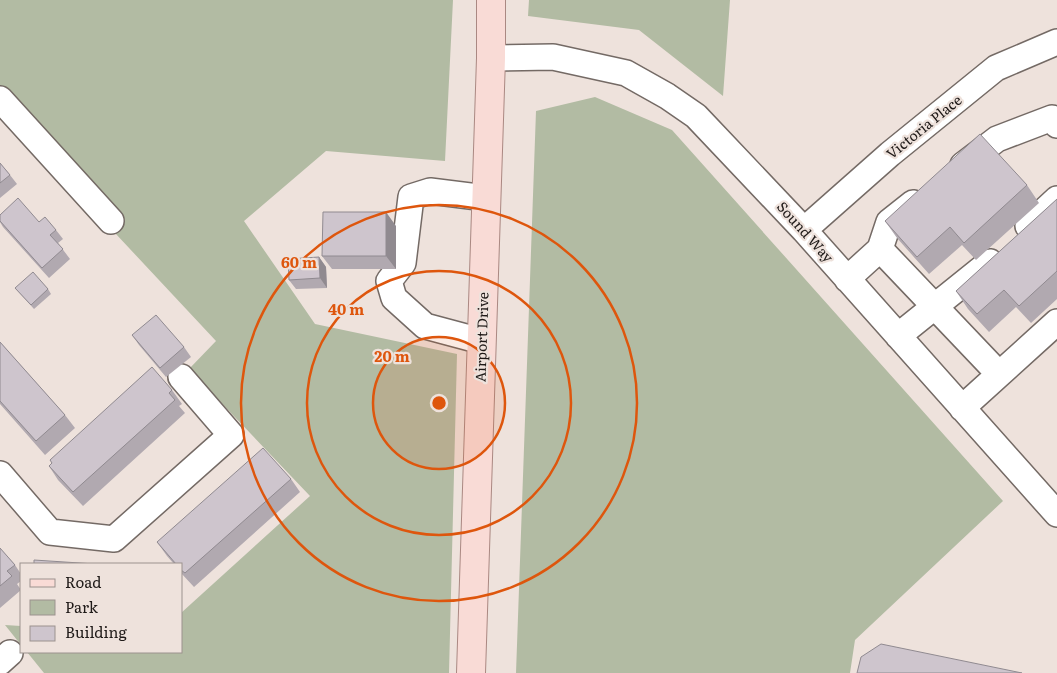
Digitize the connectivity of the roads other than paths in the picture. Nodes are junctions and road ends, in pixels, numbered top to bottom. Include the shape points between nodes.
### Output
1 (491, 0) edge
2 (1057, 42) edge
3 (491, 58) junction
4 (0, 99) edge
5 (1057, 124) edge
6 (486, 198) junction
7 (1057, 199) edge
8 (111, 221) dead end
9 (804, 230) junction
10 (880, 249) junction
11 (847, 279) junction
12 (935, 307) junction
13 (1057, 322) edge
14 (898, 336) junction
15 (482, 341) junction
16 (999, 374) junction
17 (181, 377) dead end
18 (962, 408) junction
19 (0, 474) edge
20 (1057, 514) edge
21 (471, 673) edge

1 - 3 main road, Airport Drive
2 - 9 street, Victoria Place via 996,68 890,154
3 - 6 main road, Airport Drive
3 - 9 street, Sound Way via 553,57 626,73 696,116
4 - 8 street
5 - 10 street via 1052,118 997,139 889,222
6 - 15 main road, Airport Drive
6 - 15 street via 430,190 411,197 403,263 390,282 394,298 425,326
7 - 12 street via 982,270
9 - 11 street, Sound Way
10 - 11 street
10 - 12 street
11 - 14 street, Sound Way
12 - 14 street
12 - 16 street
13 - 16 street
14 - 18 street, Sound Way
15 - 21 main road, Airport Drive
16 - 18 street
17 - 19 street via 231,435 114,539 50,532
18 - 20 street, Sound Way

